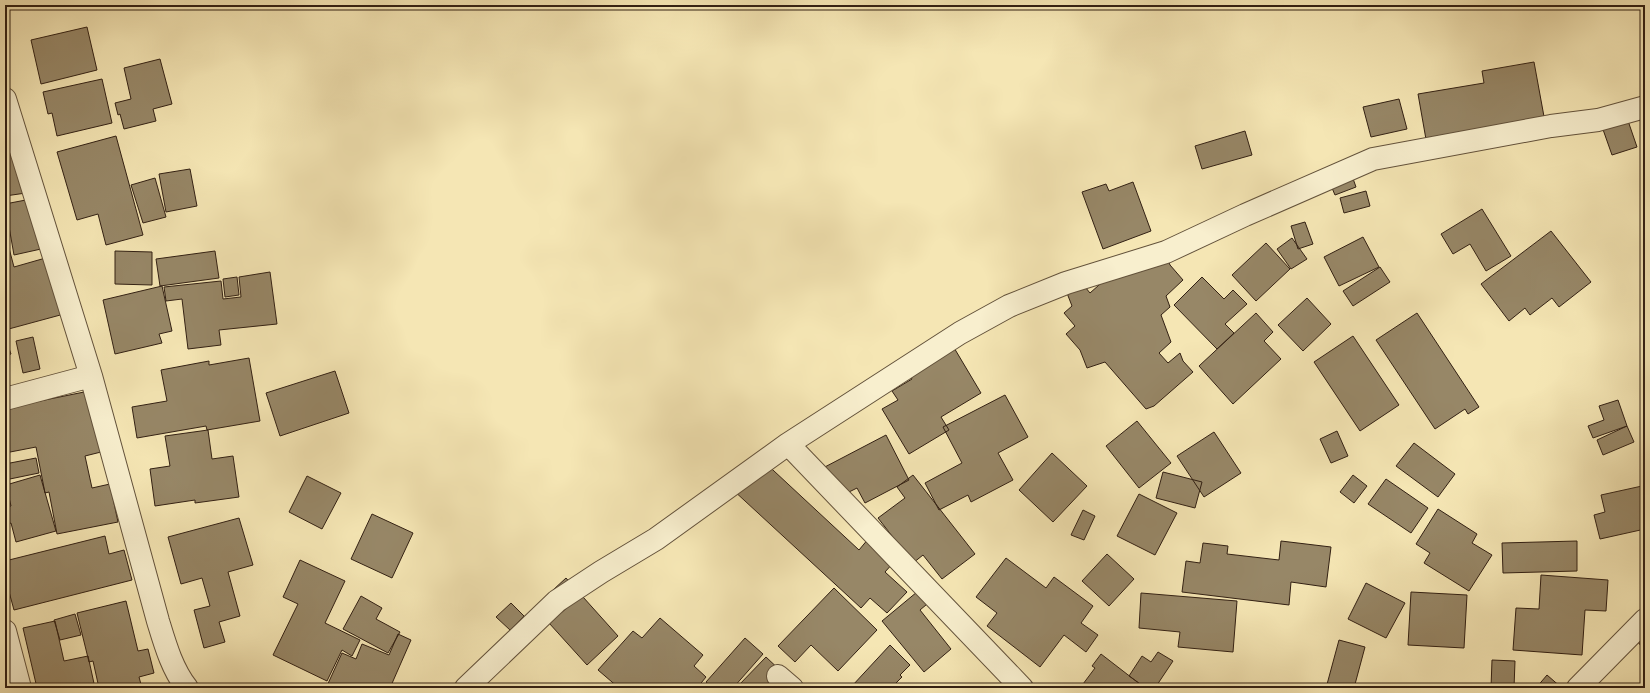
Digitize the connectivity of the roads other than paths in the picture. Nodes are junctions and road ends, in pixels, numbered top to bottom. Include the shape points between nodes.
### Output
1 (5, 99) edge
2 (1645, 107) edge
3 (91, 376) junction
4 (5, 399) edge
5 (788, 444) junction
6 (1645, 620) edge
7 (5, 631) edge
8 (20, 688) edge
9 (187, 688) edge
10 (466, 688) edge
11 (1022, 688) edge
12 (1578, 688) edge

1 - 3 street
2 - 5 street via 1598,120 1447,144 1373,160 1166,252 1066,283 1009,306 960,333
3 - 4 street
3 - 9 street via 168,654
5 - 10 street via 656,539 557,601
5 - 11 street
6 - 12 street
7 - 8 street

